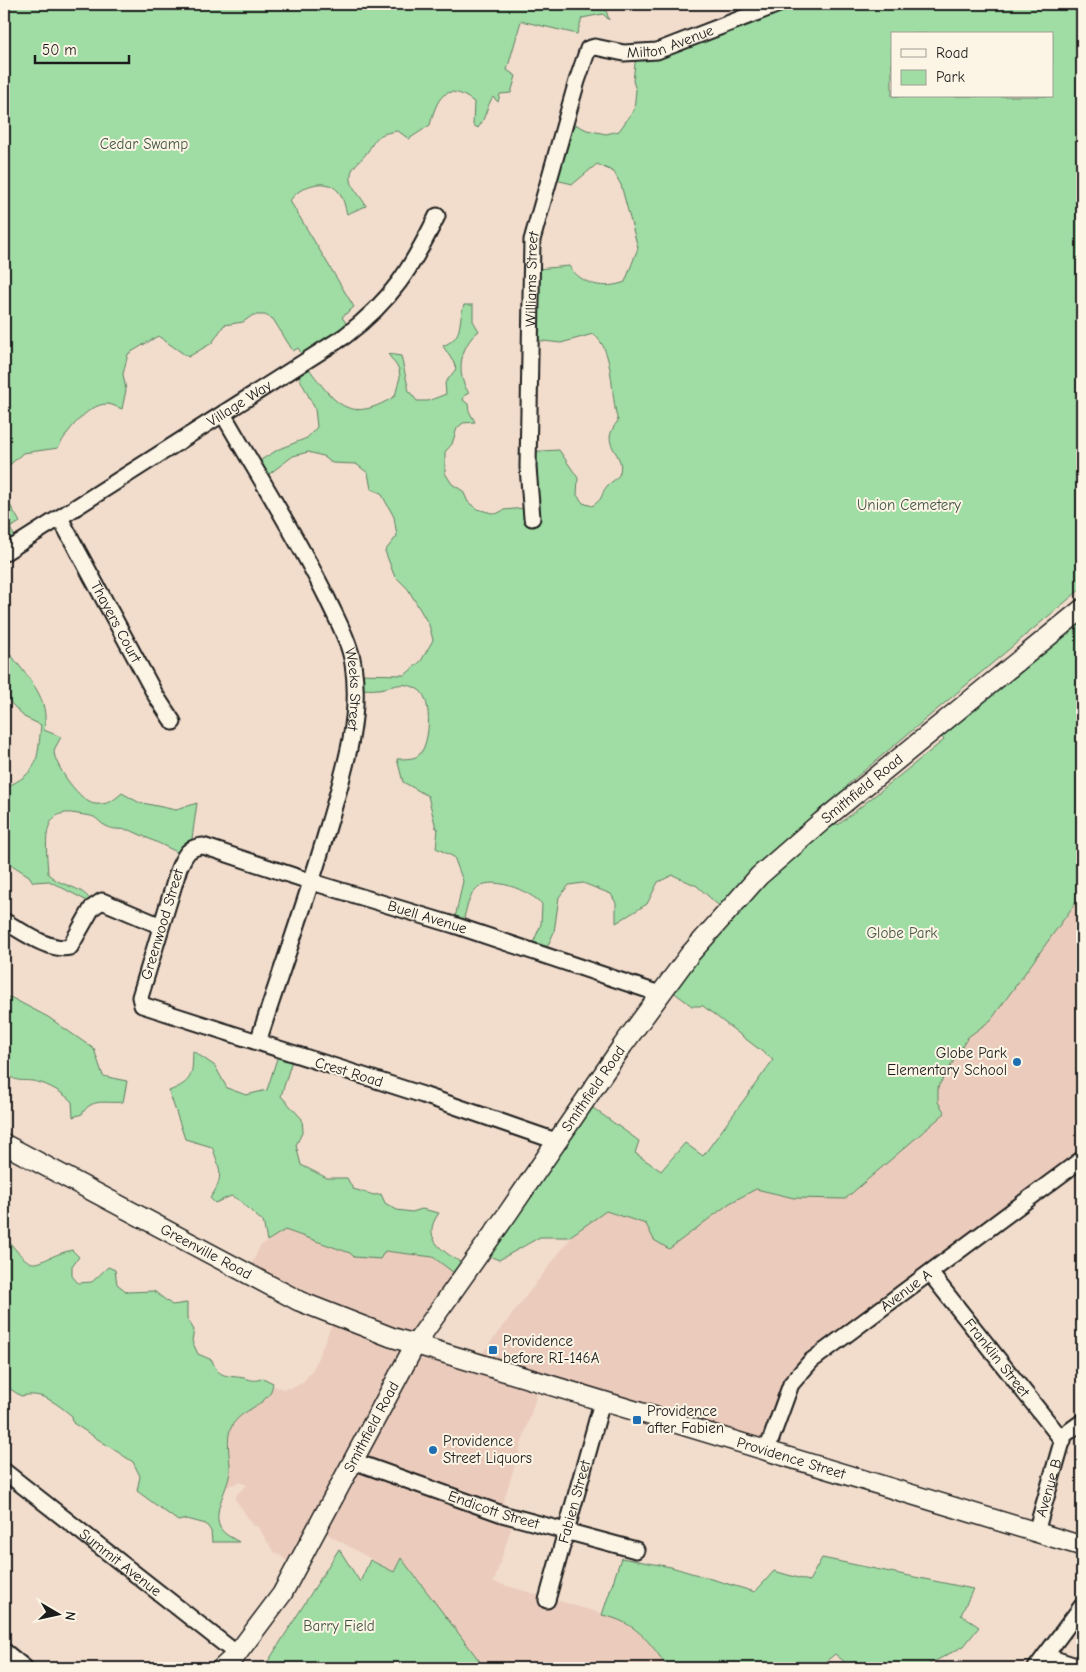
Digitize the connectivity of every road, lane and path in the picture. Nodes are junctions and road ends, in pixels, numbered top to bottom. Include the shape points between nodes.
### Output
1 (779, 4) edge
2 (588, 49) joint
3 (437, 216) dead end
4 (223, 414) junction
5 (60, 518) junction
6 (532, 518) dead end
7 (4, 553) edge
8 (1082, 609) edge
9 (173, 722) dead end
10 (193, 846) joint
11 (312, 882) junction
12 (4, 921) edge
13 (161, 926) junction
14 (660, 994) junction
15 (142, 1005) joint
16 (258, 1042) junction
17 (556, 1142) junction
18 (4, 1144) edge
19 (1082, 1159) edge
20 (930, 1273) junction
21 (416, 1343) junction
22 (602, 1402) junction
23 (1082, 1422) edge
24 (1062, 1441) junction
25 (767, 1450) junction
26 (353, 1461) junction
27 (4, 1471) edge
28 (566, 1532) junction
29 (1036, 1532) junction
30 (1082, 1546) edge
31 (636, 1550) dead end
32 (547, 1600) dead end
33 (1082, 1606) edge
34 (4, 1651) edge
35 (237, 1654) junction
36 (1041, 1662) edge
37 (25, 1668) edge
38 (222, 1668) edge
39 (1082, 1668) edge

1 - 2 street, Milton Avenue via 657,51 624,53
2 - 6 street, Williams Street via 532,240 528,468
3 - 4 street, Village Way via 414,260 373,315
4 - 5 street, Village Way
4 - 11 street, Weeks Street via 309,562 338,621 353,663 355,706 350,741
5 - 7 street, Village Way
5 - 9 street, Thayers Court
8 - 14 main road, Smithfield Road via 759,876 690,954
10 - 11 street, Buell Avenue via 203,846
10 - 13 street, Greenwood Street via 179,868
11 - 14 street, Buell Avenue via 454,925
11 - 16 street, Weeks Street
12 - 13 street via 47,944 70,947 92,908 102,901
13 - 15 street, Greenwood Street via 140,997
14 - 17 main road, Smithfield Road
15 - 16 street, Crest Road
16 - 17 street, Crest Road via 424,1095
17 - 21 main road, Smithfield Road
18 - 21 main road, Greenville Road via 299,1301 391,1337
19 - 20 street, Avenue A
20 - 24 street, Franklin Street
20 - 25 street, Avenue A via 811,1361 791,1384
21 - 22 main road, Providence Street
21 - 26 main road, Smithfield Road
22 - 25 main road, Providence Street
22 - 28 street, Fabien Street
23 - 24 street, Avenue B via 1064,1435
24 - 29 street, Avenue B
25 - 29 main road, Providence Street
26 - 28 street, Endicott Street via 502,1514
26 - 35 main road, Smithfield Road via 282,1594
27 - 35 street, Summit Avenue
28 - 31 street, Endicott Street
28 - 32 street, Fabien Street
29 - 30 main road, Providence Street
33 - 36 street
34 - 37 street
35 - 38 main road, Smithfield Road
36 - 39 street

